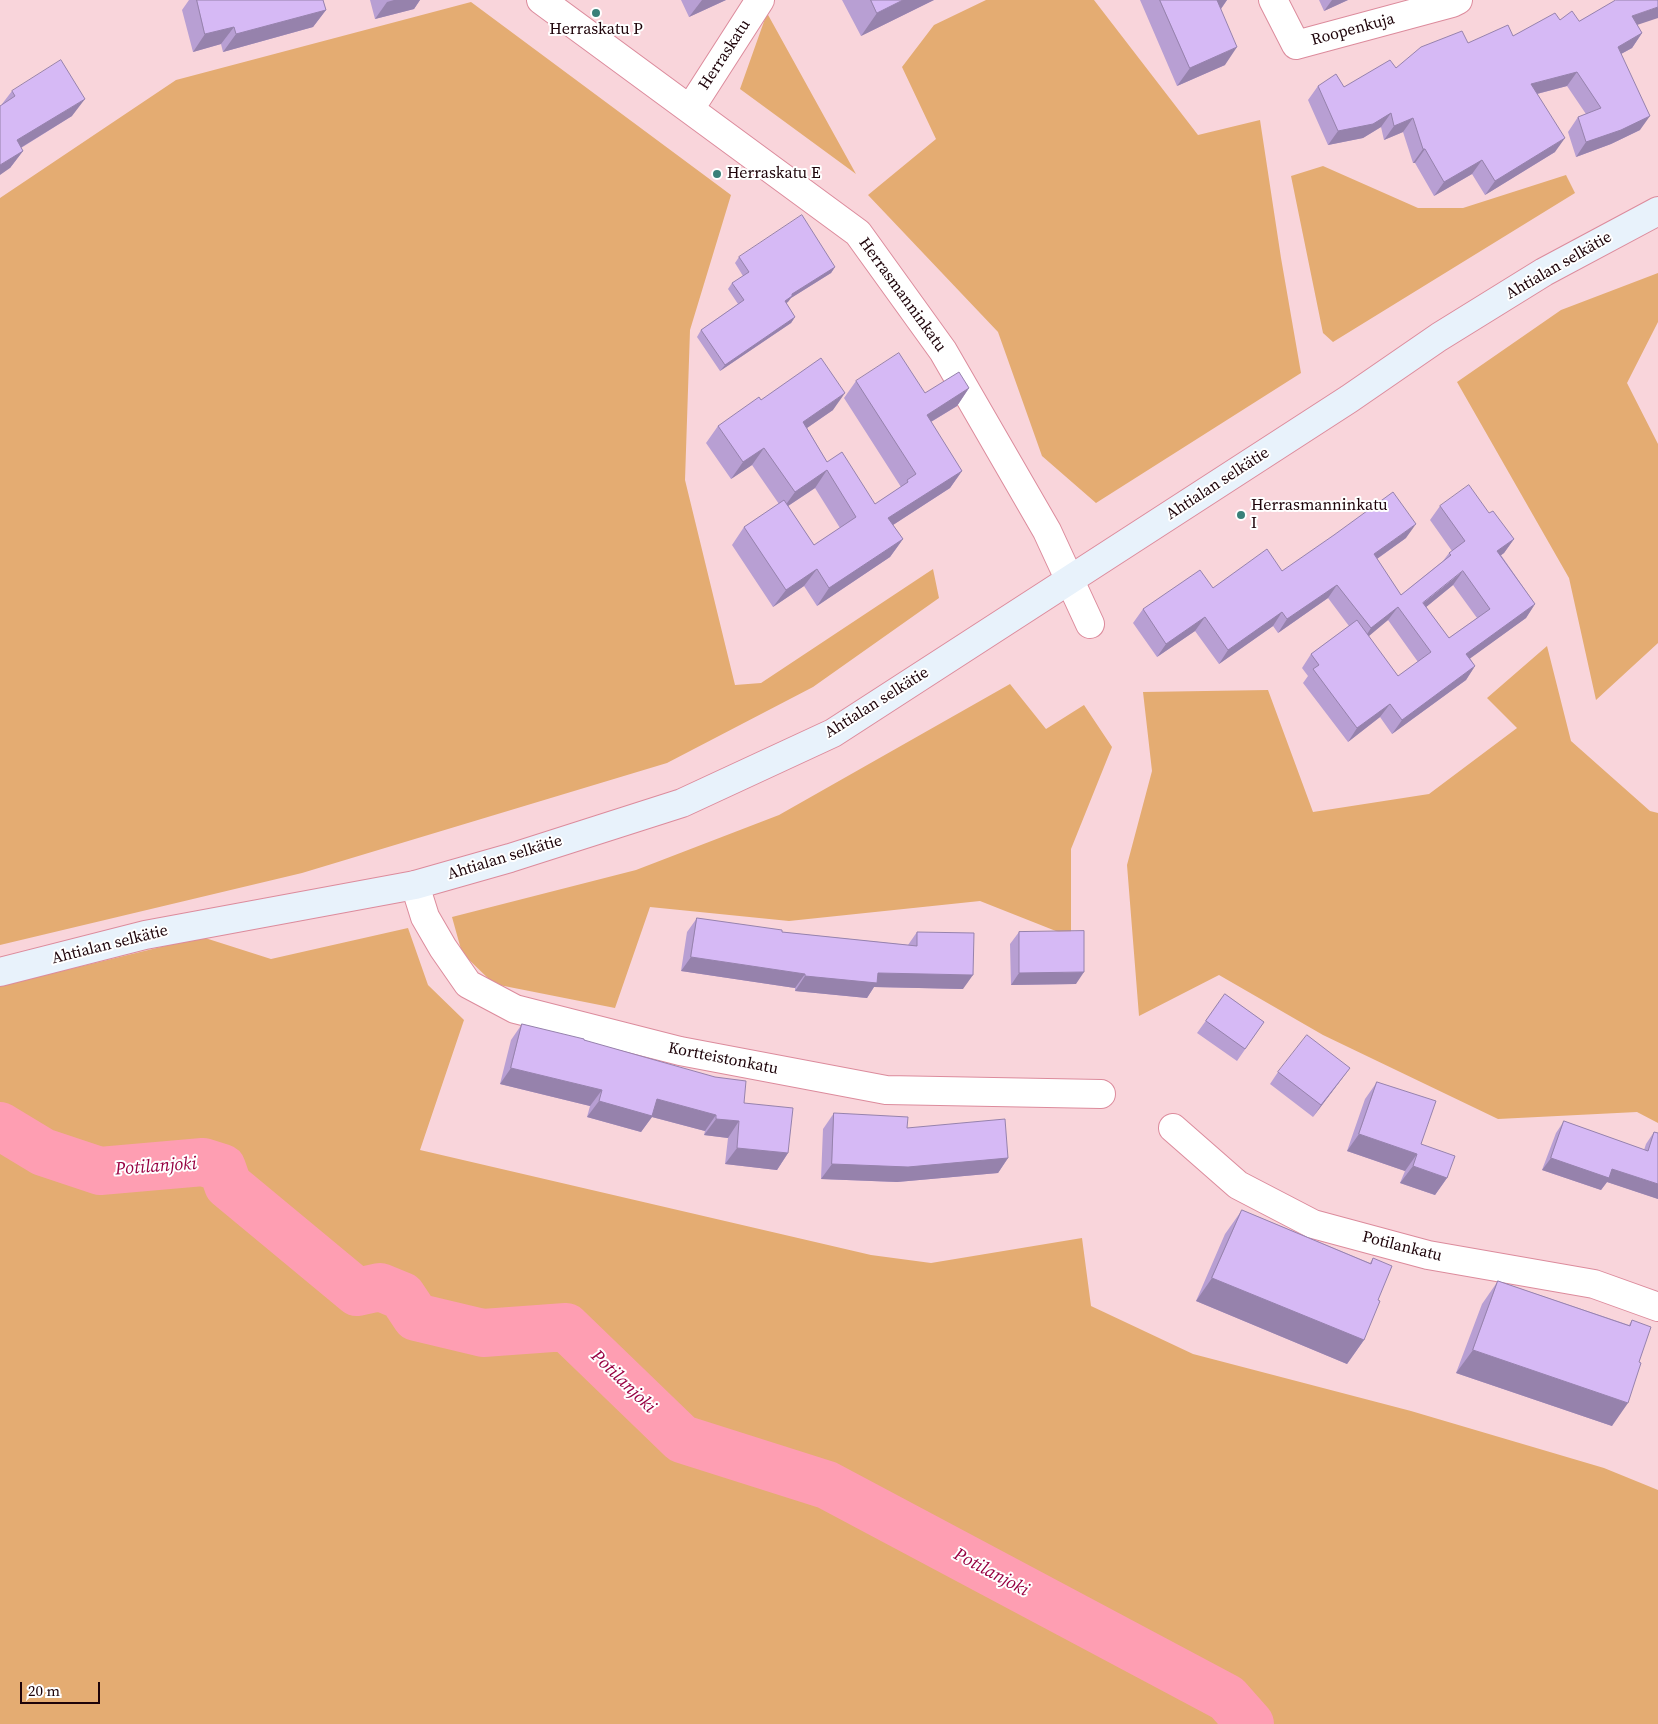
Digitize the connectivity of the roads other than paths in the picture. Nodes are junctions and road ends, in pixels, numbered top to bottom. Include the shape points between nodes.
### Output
1 (541, 0) edge
2 (760, 0) edge
3 (1273, 0) edge
4 (1458, 0) edge
5 (690, 109) junction
6 (1658, 211) edge
7 (1070, 578) junction
8 (1090, 624) dead end
9 (415, 885) junction
10 (0, 972) edge
11 (1100, 1094) dead end
12 (1172, 1128) dead end
13 (1658, 1307) edge

1 - 5 street, Herrasmanninkatu
2 - 5 street, Herraskatu
3 - 4 street, Roopenkuja via 1296,45
5 - 7 street, Herrasmanninkatu via 858,233 943,351
6 - 7 street, Ahtialan selkätie via 1544,272 1447,332 1349,399
7 - 8 street, Herrasmanninkatu
7 - 9 street, Ahtialan selkätie via 833,732 682,803
9 - 10 street, Ahtialan selkätie via 145,935
9 - 11 street, Kortteistonkatu via 425,917 468,984 515,1009 680,1051 886,1090
12 - 13 street, Potilankatu via 1238,1185 1313,1224 1428,1255 1594,1284

